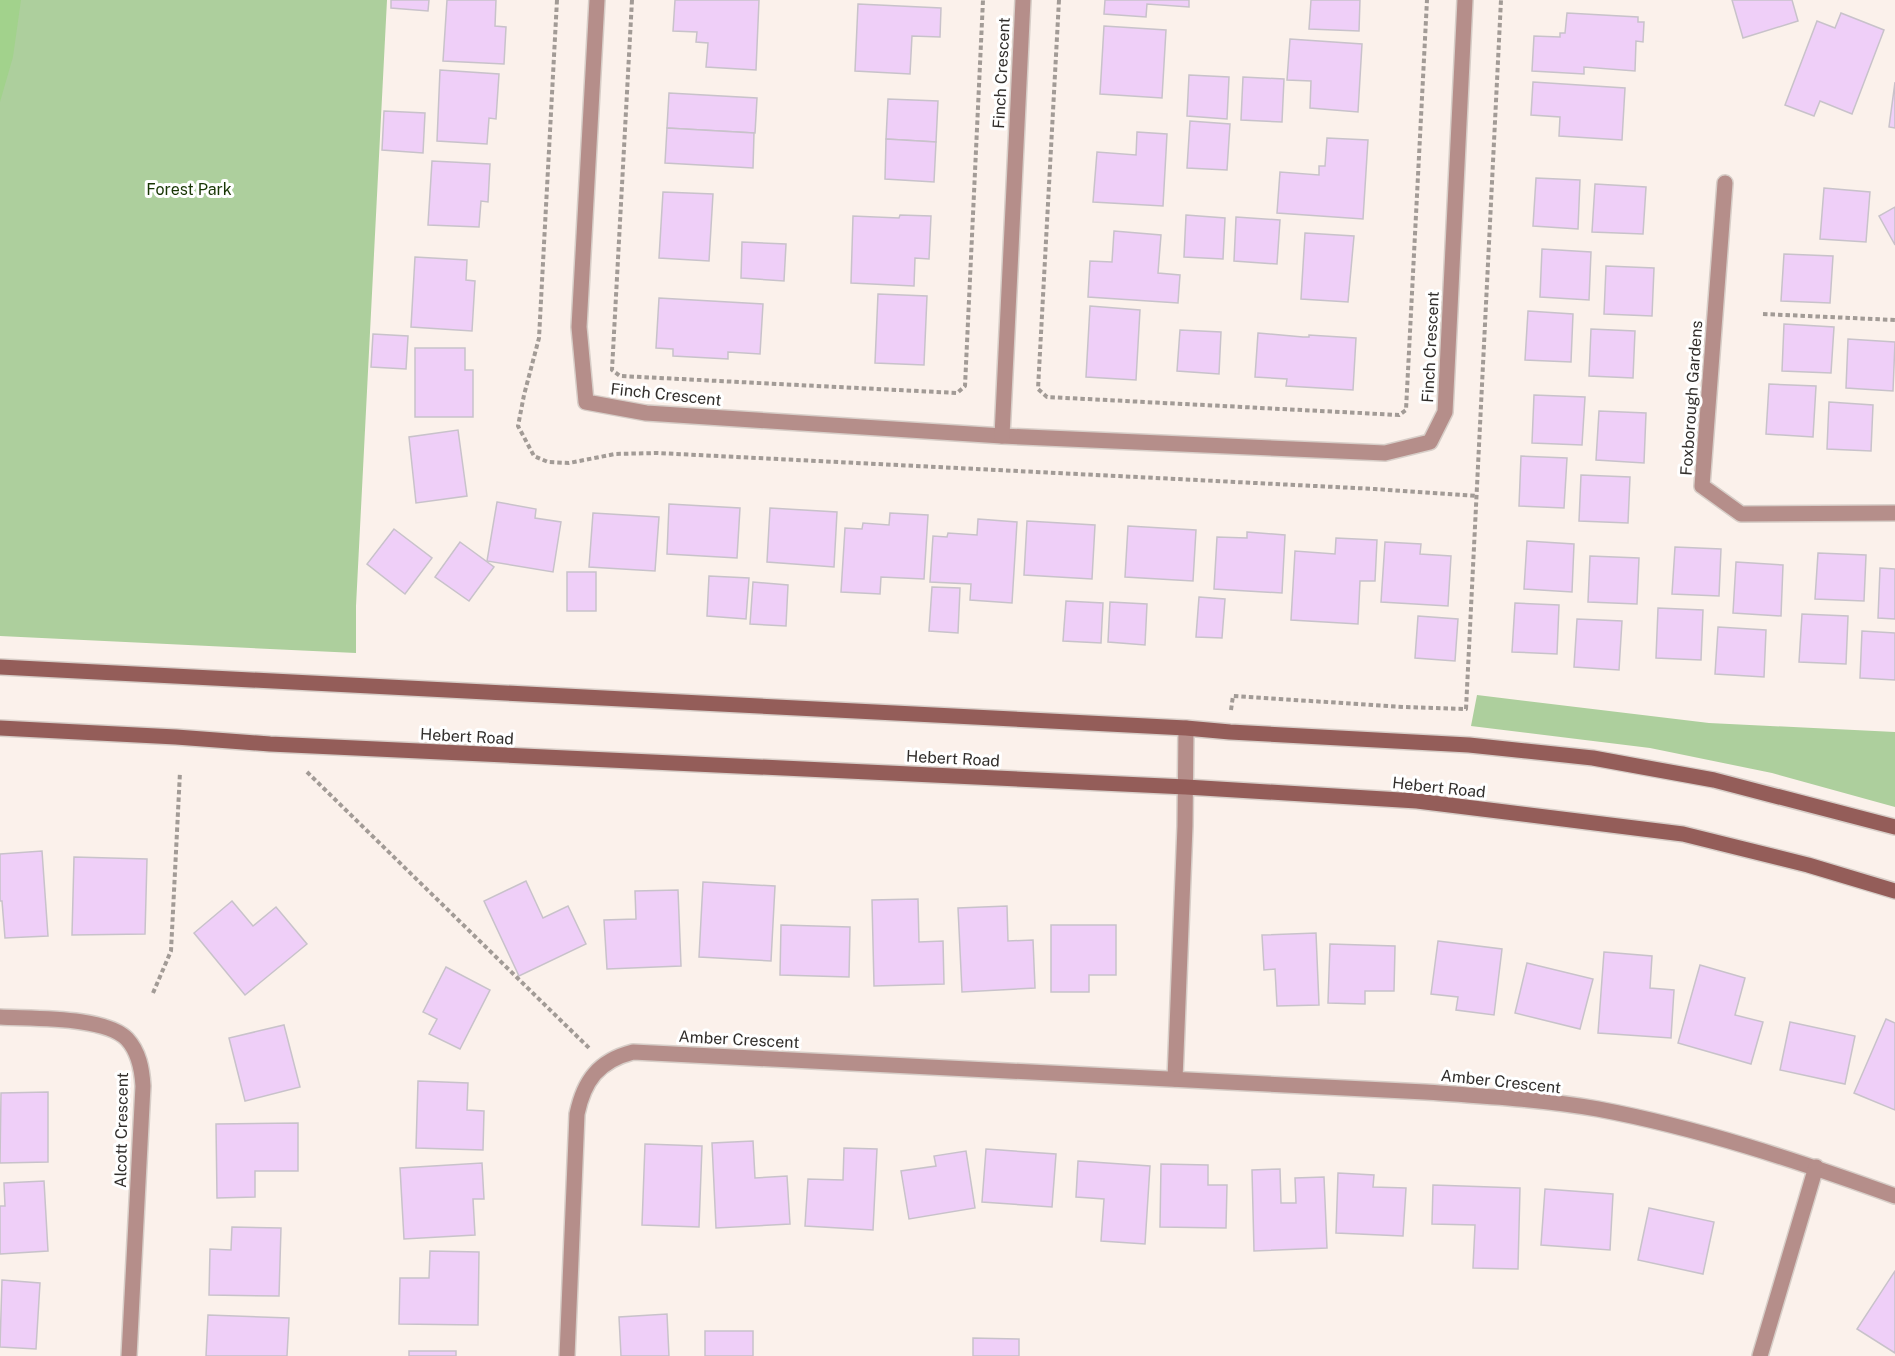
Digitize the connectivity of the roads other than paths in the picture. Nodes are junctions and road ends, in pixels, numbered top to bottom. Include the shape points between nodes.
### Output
1 (597, 0) edge
2 (1023, 0) edge
3 (1465, 0) edge
4 (1725, 183) dead end
5 (1002, 436) junction
6 (1895, 513) edge
7 (0, 667) edge
8 (0, 728) edge
9 (1186, 728) junction
10 (1186, 787) junction
11 (1895, 827) edge
12 (1895, 891) edge
13 (0, 1017) edge
14 (1175, 1079) junction
15 (1816, 1167) junction
16 (1895, 1196) edge
17 (129, 1356) edge
18 (567, 1356) edge
19 (1760, 1356) edge

1 - 5 street, Finch Crescent via 579,327 586,402 646,413
2 - 5 street, Finch Crescent
3 - 5 street, Finch Crescent via 1445,412 1430,442 1385,453
4 - 6 street, Foxborough Gardens via 1702,486 1741,514
7 - 9 main road
8 - 10 main road, Hebert Road
9 - 10 street
9 - 11 main road via 1469,745 1593,758 1714,780
10 - 12 main road, Hebert Road via 1417,801 1683,834
10 - 14 street
13 - 17 street, Alcott Crescent via 89,1022 106,1027 126,1038 140,1062 143,1086
14 - 15 street, Amber Crescent via 1484,1096 1596,1109 1741,1144
14 - 18 street, Amber Crescent via 651,1052 619,1056 604,1063 592,1077 581,1093 577,1114
15 - 16 street, Amber Crescent
15 - 19 street

